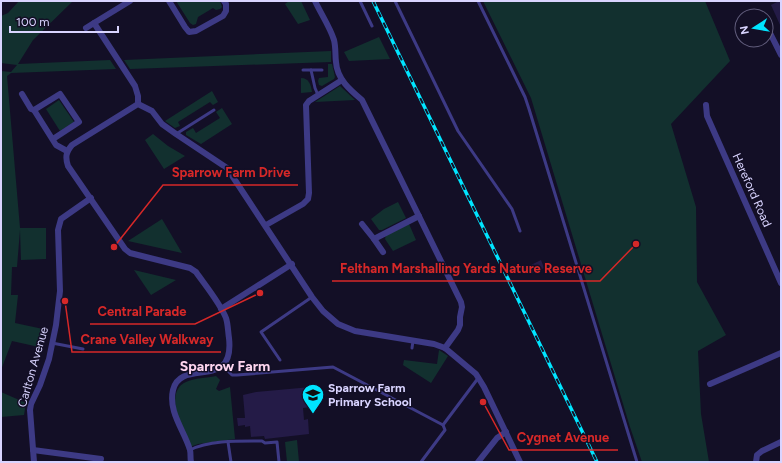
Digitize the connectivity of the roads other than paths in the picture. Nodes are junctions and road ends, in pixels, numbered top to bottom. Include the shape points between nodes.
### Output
1 (130, 1) edge
2 (169, 1) edge
3 (224, 1) edge
4 (314, 1) edge
5 (360, 1) edge
6 (394, 1) edge
7 (478, 1) edge
8 (94, 23) junction
9 (372, 26) dead end
10 (86, 28) dead end
11 (774, 41) edge
12 (781, 55) edge
13 (303, 70) dead end
14 (311, 70) junction
15 (322, 70) dead end
16 (342, 80) junction
17 (22, 94) dead end
18 (318, 94) junction
19 (138, 104) junction
20 (706, 105) dead end
21 (34, 110) junction
22 (214, 110) dead end
23 (176, 134) junction
24 (52, 140) junction
25 (67, 151) junction
26 (91, 198) junction
27 (418, 216) junction
28 (362, 224) dead end
29 (266, 225) junction
30 (520, 231) dead end
31 (374, 239) junction
32 (383, 252) dead end
33 (292, 264) junction
34 (781, 283) edge
35 (312, 297) junction
36 (221, 310) junction
37 (413, 341) junction
38 (52, 343) junction
39 (412, 348) dead end
40 (445, 348) junction
41 (83, 349) dead end
42 (781, 353) edge
43 (280, 360) dead end
44 (223, 366) junction
45 (479, 377) junction
46 (710, 384) dead end
47 (443, 425) junction
48 (506, 432) junction
49 (228, 442) junction
50 (781, 442) edge
51 (33, 450) junction
52 (190, 450) junction
53 (101, 459) dead end
54 (34, 462) edge
55 (191, 462) edge
56 (231, 462) edge
57 (279, 462) edge
58 (421, 462) edge
59 (478, 462) edge
60 (520, 462) edge
61 (637, 462) edge
62 (756, 462) edge

1 - 8 street
2 - 3 street via 189,32 196,31 223,16 226,11
4 - 16 street via 334,40 336,63
5 - 9 lane
6 - 30 lane via 458,131 512,209
7 - 61 lane via 525,97
8 - 10 street
8 - 19 street via 135,86
11 - 12 street
13 - 14 lane
14 - 15 lane
14 - 18 lane
16 - 18 street
16 - 27 street via 347,88 362,100
17 - 21 street
18 - 29 street via 309,100 306,110 308,199 304,204
19 - 23 street via 152,111 162,124
19 - 25 street via 72,145
20 - 34 street, Hereford Road via 707,116
21 - 24 street
21 - 24 street via 60,94 79,122
22 - 23 lane
23 - 29 street via 227,168
24 - 25 street
25 - 26 street via 68,166
26 - 36 street via 125,249 130,253 190,268 196,272
26 - 38 street, Carlton Avenue via 61,219 58,230 60,292
27 - 31 street
27 - 40 street via 462,307 458,330
28 - 31 street
29 - 33 street
31 - 32 street
33 - 35 street
33 - 36 street
35 - 37 street via 323,312 338,324 355,331
35 - 43 lane via 261,332
36 - 44 street via 226,318 230,349
37 - 39 lane
37 - 40 street
38 - 41 lane
38 - 51 street, Carlton Avenue via 49,359 31,404
40 - 45 street
42 - 46 street
44 - 47 lane via 232,375 237,376 333,367
44 - 52 street via 213,371 183,376 173,389 174,414
45 - 47 lane
45 - 48 street
47 - 58 lane via 444,430
48 - 59 street via 497,438
48 - 60 street
49 - 52 lane via 199,446
49 - 56 lane
49 - 57 lane via 277,442
50 - 62 street via 762,451 757,455
51 - 53 street
51 - 54 street, Carlton Avenue
52 - 55 street

